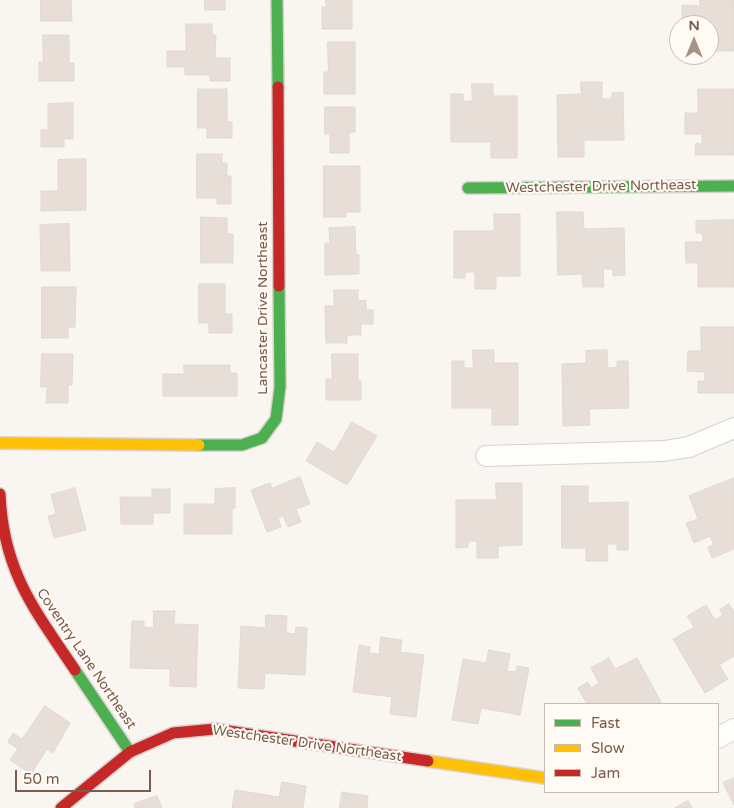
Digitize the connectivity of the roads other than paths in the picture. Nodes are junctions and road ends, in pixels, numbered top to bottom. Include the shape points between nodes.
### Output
1 (277, 0) edge
2 (734, 186) edge
3 (468, 188) dead end
4 (734, 428) edge
5 (0, 443) edge
6 (486, 456) dead end
7 (0, 494) edge
8 (734, 729) edge
9 (719, 737) edge
10 (130, 752) junction
11 (544, 778) edge
12 (61, 808) edge

1 - 5 street, Lancaster Drive Northeast via 280,387 276,418 262,438 242,445
2 - 3 street, Westchester Drive Northeast
4 - 6 street via 688,447 664,451
7 - 10 street, Coventry Lane Northeast via 1,524 25,596
8 - 9 street
10 - 11 street, Westchester Drive Northeast via 173,732 216,729
10 - 12 street, Westchester Drive Northeast

